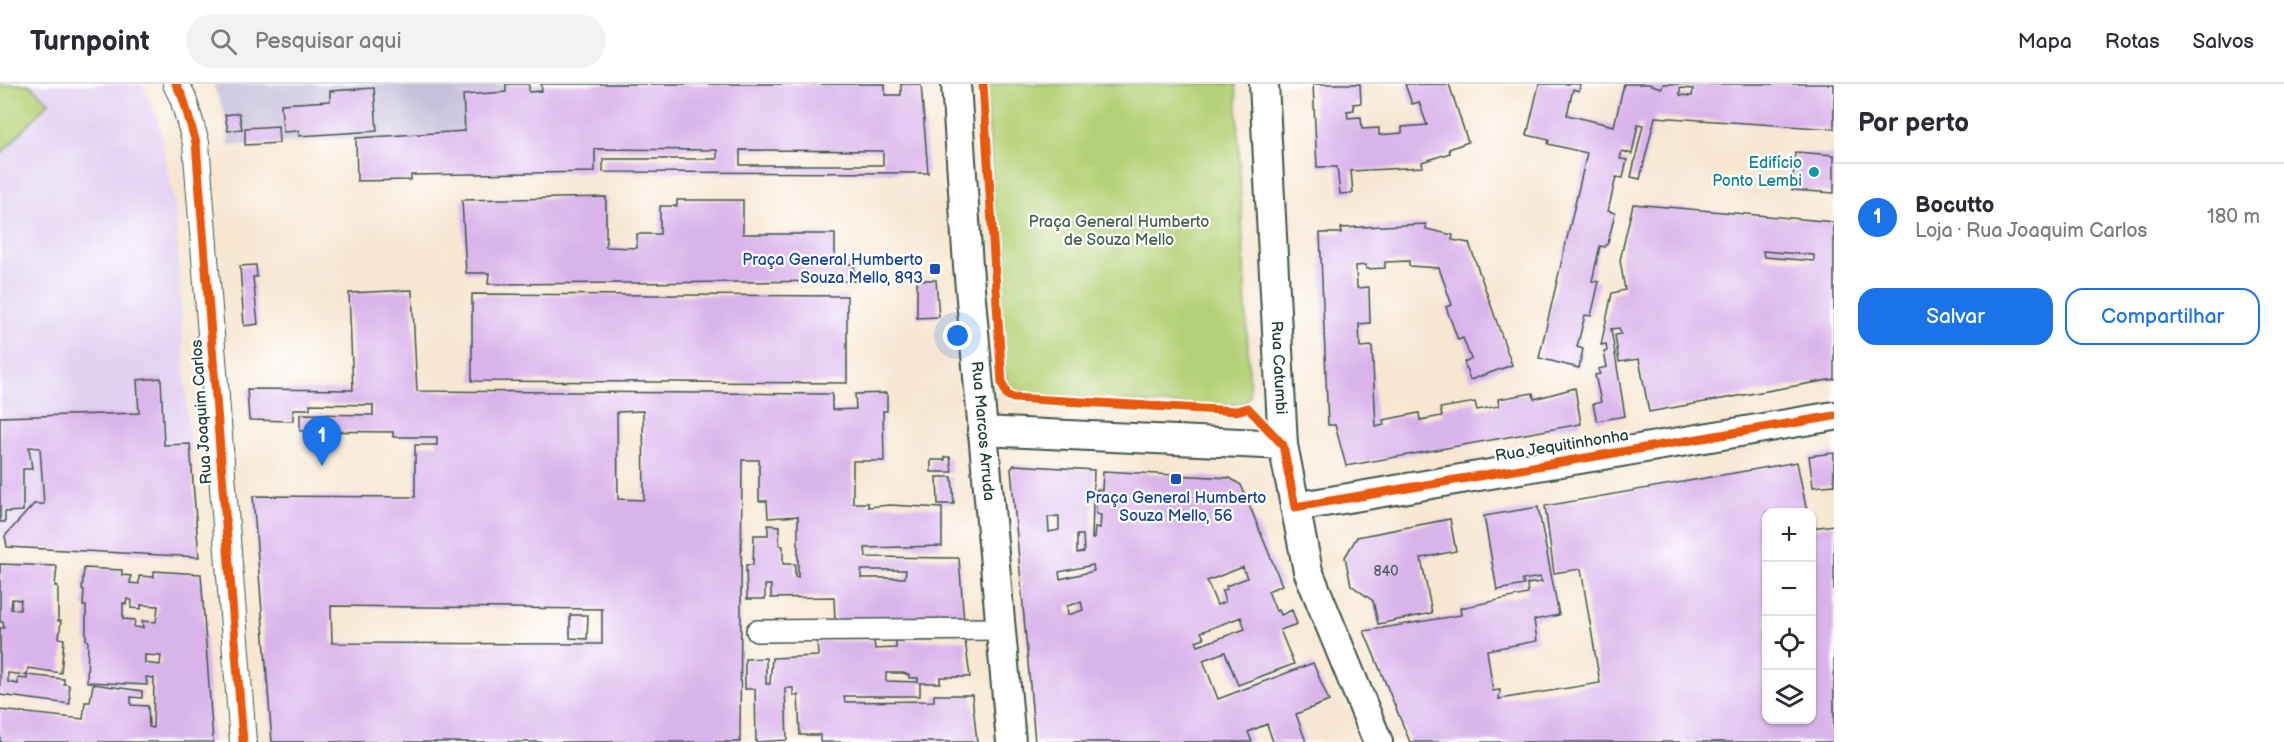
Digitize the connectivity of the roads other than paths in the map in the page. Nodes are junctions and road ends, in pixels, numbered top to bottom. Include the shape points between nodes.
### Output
1 (176, 84) edge
2 (956, 84) edge
3 (1264, 84) edge
4 (1834, 416) edge
5 (982, 430) junction
6 (1283, 445) junction
7 (1295, 507) junction
8 (1000, 629) junction
9 (757, 631) dead end
10 (243, 742) edge
11 (1011, 742) edge
12 (1378, 742) edge

1 - 10 street, Rua Joaquim Carlos via 196,143
2 - 5 main road, Rua Marcos Arruda
3 - 6 main road, Rua Catumbi
4 - 7 main road, Rua Jequitinhonha
5 - 6 main road
5 - 8 main road, Rua Marcos Arruda
6 - 7 main road, Rua Catumbi
7 - 12 main road, Rua Catumbi via 1308,571
8 - 9 street
8 - 11 main road, Rua Marcos Arruda

